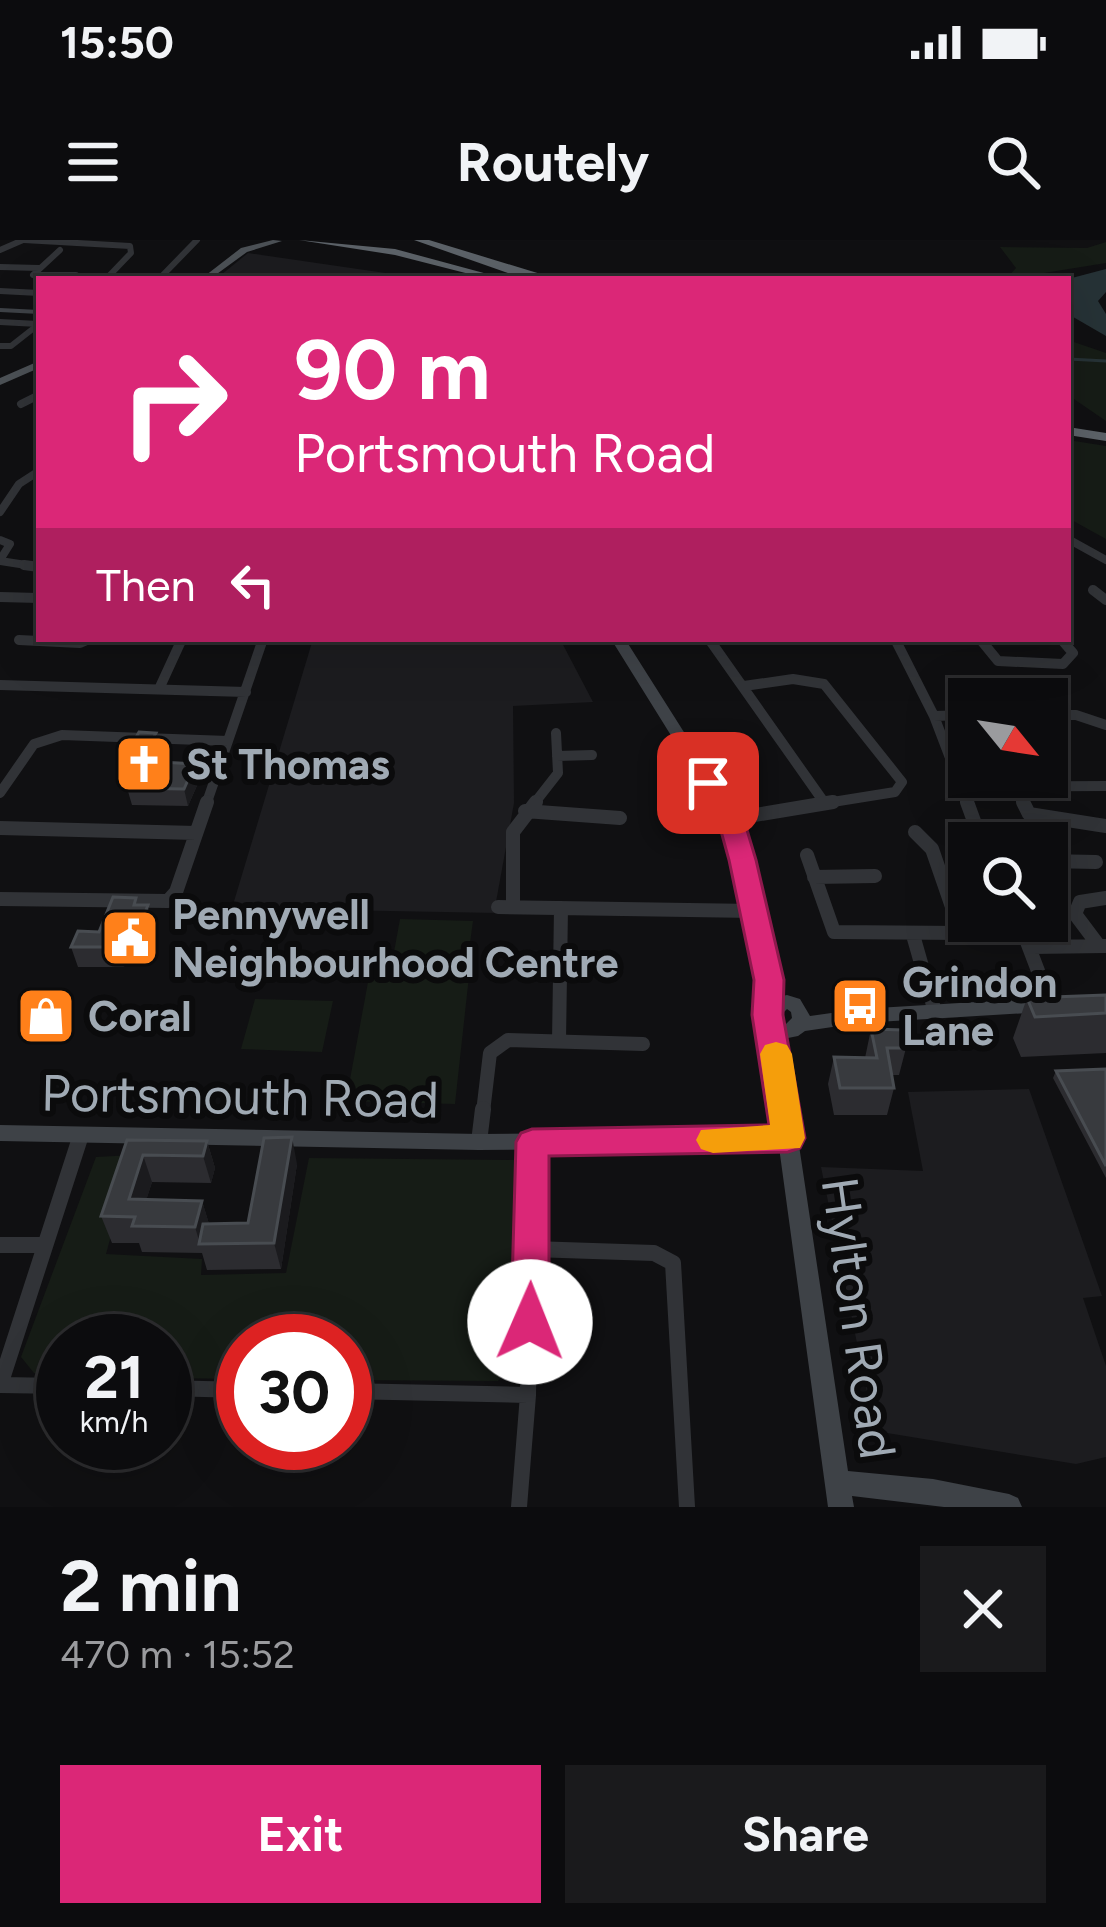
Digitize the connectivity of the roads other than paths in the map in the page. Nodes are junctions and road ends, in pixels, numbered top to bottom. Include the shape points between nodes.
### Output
1 (23, 240) edge
2 (41, 240) edge
3 (197, 240) edge
4 (244, 240) edge
5 (259, 240) edge
6 (292, 240) edge
7 (304, 240) edge
8 (370, 240) edge
9 (386, 240) edge
10 (419, 240) edge
11 (278, 241) edge
12 (90, 242) edge
13 (142, 242) edge
14 (130, 246) junction
15 (0, 250) edge
16 (60, 250) dead end
17 (0, 267) edge
18 (41, 268) junction
19 (76, 275) dead end
20 (109, 276) edge
21 (162, 276) edge
22 (199, 276) edge
23 (210, 276) edge
24 (489, 276) edge
25 (509, 276) edge
26 (524, 276) edge
27 (542, 276) edge
28 (0, 291) edge
29 (36, 293) edge
30 (0, 310) edge
31 (36, 312) edge
32 (0, 322) edge
33 (36, 324) edge
34 (36, 326) edge
35 (0, 346) edge
36 (36, 364) edge
37 (4, 378) edge
38 (36, 397) edge
39 (22, 404) dead end
40 (1071, 434) edge
41 (1106, 440) edge
42 (36, 473) edge
43 (19, 484) junction
44 (36, 486) edge
45 (0, 512) edge
46 (0, 540) edge
47 (1071, 541) edge
48 (1106, 560) edge
49 (0, 561) edge
50 (36, 567) edge
51 (1093, 590) dead end
52 (0, 597) edge
53 (36, 598) edge
54 (1106, 600) edge
55 (19, 640) dead end
56 (36, 641) edge
57 (181, 642) edge
58 (261, 642) edge
59 (620, 642) edge
60 (711, 642) edge
61 (897, 642) edge
62 (982, 642) edge
63 (1064, 642) edge
64 (0, 685) edge
65 (744, 686) junction
66 (159, 689) junction
67 (246, 692) junction
68 (1068, 715) edge
69 (934, 716) junction
70 (948, 716) edge
71 (1106, 725) edge
72 (556, 733) dead end
73 (228, 741) junction
74 (592, 755) dead end
75 (557, 756) junction
76 (948, 759) edge
77 (4, 781) edge
78 (1068, 786) edge
79 (1106, 786) edge
80 (0, 793) edge
81 (1021, 798) edge
82 (826, 805) junction
83 (525, 812) junction
84 (620, 818) dead end
85 (731, 820) junction
86 (1106, 826) edge
87 (0, 828) edge
88 (915, 832) dead end
89 (196, 833) junction
90 (807, 855) dead end
91 (1068, 861) edge
92 (1096, 862) dead end
93 (875, 876) dead end
94 (814, 877) junction
95 (1106, 898) edge
96 (0, 899) edge
97 (561, 908) junction
98 (754, 911) junction
99 (913, 935) junction
100 (1030, 942) edge
101 (1102, 946) edge
102 (1032, 947) junction
103 (769, 980) junction
104 (1060, 1005) joint
105 (935, 1012) junction
106 (796, 1016) junction
107 (770, 1019) junction
108 (559, 1041) junction
109 (643, 1044) dead end
110 (779, 1070) junction
111 (0, 1133) edge
112 (81, 1135) junction
113 (788, 1138) junction
114 (479, 1142) junction
115 (532, 1142) junction
116 (0, 1245) edge
117 (45, 1245) junction
118 (532, 1249) junction
119 (1, 1379) edge
120 (36, 1383) edge
121 (372, 1392) edge
122 (528, 1395) junction
123 (838, 1494) edge
124 (519, 1507) edge
125 (687, 1507) edge
126 (1009, 1507) edge

1 - 2 street
1 - 15 street
2 - 12 street
3 - 21 street
4 - 22 main road
5 - 11 main road
6 - 11 main road
7 - 24 highway
8 - 25 highway
9 - 26 highway
10 - 27 highway
11 - 23 main road via 244,250
12 - 14 street
13 - 14 street
14 - 20 street
16 - 18 street
17 - 18 street
18 - 19 street via 33,274
28 - 29 street
30 - 31 street
32 - 33 street
34 - 35 street
36 - 37 main road
38 - 39 street
40 - 41 highway
42 - 43 street
43 - 44 street
43 - 45 street
46 - 49 street via 10,544
47 - 48 street
49 - 50 street
51 - 54 street
52 - 53 street
55 - 56 street
57 - 66 street
58 - 67 street
59 - 85 street, Hylton Road
60 - 65 street
61 - 69 street
62 - 63 street via 998,661 1063,664 1073,653
64 - 66 street
65 - 82 street
65 - 82 street via 824,684 902,782 895,792
66 - 67 street
67 - 73 street
68 - 71 street
69 - 70 street
69 - 76 street
72 - 75 street
73 - 77 street via 62,735 34,744
73 - 89 street
74 - 75 street
75 - 83 street via 558,773
77 - 80 street
78 - 79 street
81 - 86 street via 1029,814
82 - 85 street
83 - 84 street
83 - 97 street via 513,832 505,907
85 - 98 street, Hylton Road
87 - 89 street
88 - 99 street via 932,849 961,933
89 - 96 street via 168,901
90 - 94 street
91 - 92 street
93 - 94 street
94 - 99 street via 834,932
95 - 101 street via 1080,902 1076,914
97 - 98 street
97 - 108 street
98 - 103 street, Hylton Road
99 - 105 street
100 - 102 street
101 - 102 street
102 - 104 street
103 - 106 street, Hylton Road
103 - 107 street, Hylton Road
104 - 105 street
105 - 106 street
106 - 107 street via 782,1029
106 - 110 street
107 - 110 street, Hylton Road
108 - 109 street, Portsmouth Road
108 - 114 street, Portsmouth Road via 508,1040 490,1053
110 - 113 street, Hylton Road
111 - 112 street, Portsmouth Road
112 - 114 street, Portsmouth Road
112 - 117 street
113 - 115 street, Portsmouth Road
113 - 123 street, Hylton Road
114 - 115 street, Portsmouth Road
115 - 118 street
116 - 117 street
117 - 119 street
118 - 122 street
118 - 125 street via 654,1252 673,1263
119 - 120 street
121 - 122 street
122 - 124 street
123 - 126 street via 933,1492

